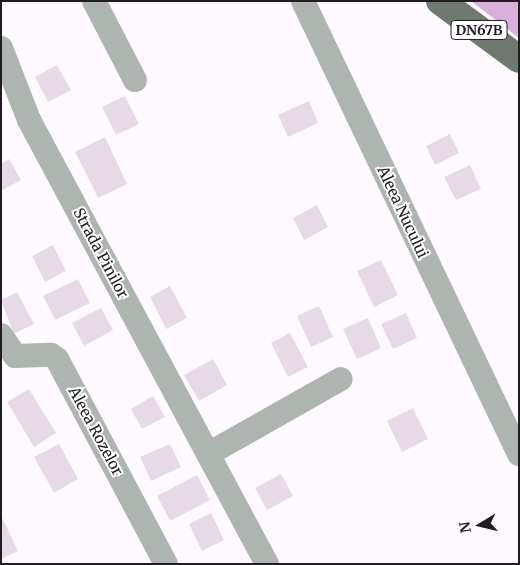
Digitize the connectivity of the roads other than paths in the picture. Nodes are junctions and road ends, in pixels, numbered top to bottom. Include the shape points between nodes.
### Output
1 (94, 1) edge
2 (303, 1) edge
3 (440, 1) edge
4 (1, 48) edge
5 (519, 59) edge
6 (135, 80) dead end
7 (1, 336) edge
8 (340, 379) dead end
9 (210, 453) junction
10 (519, 454) edge
11 (166, 564) edge
12 (267, 564) edge

1 - 6 street
2 - 10 street, Aleea Nucului
3 - 5 main road, DN67B
4 - 9 street, Strada Pinilor via 29,120
7 - 11 street, Aleea Rozelor via 15,356 51,355 57,359
8 - 9 street
9 - 12 street, Strada Pinilor

